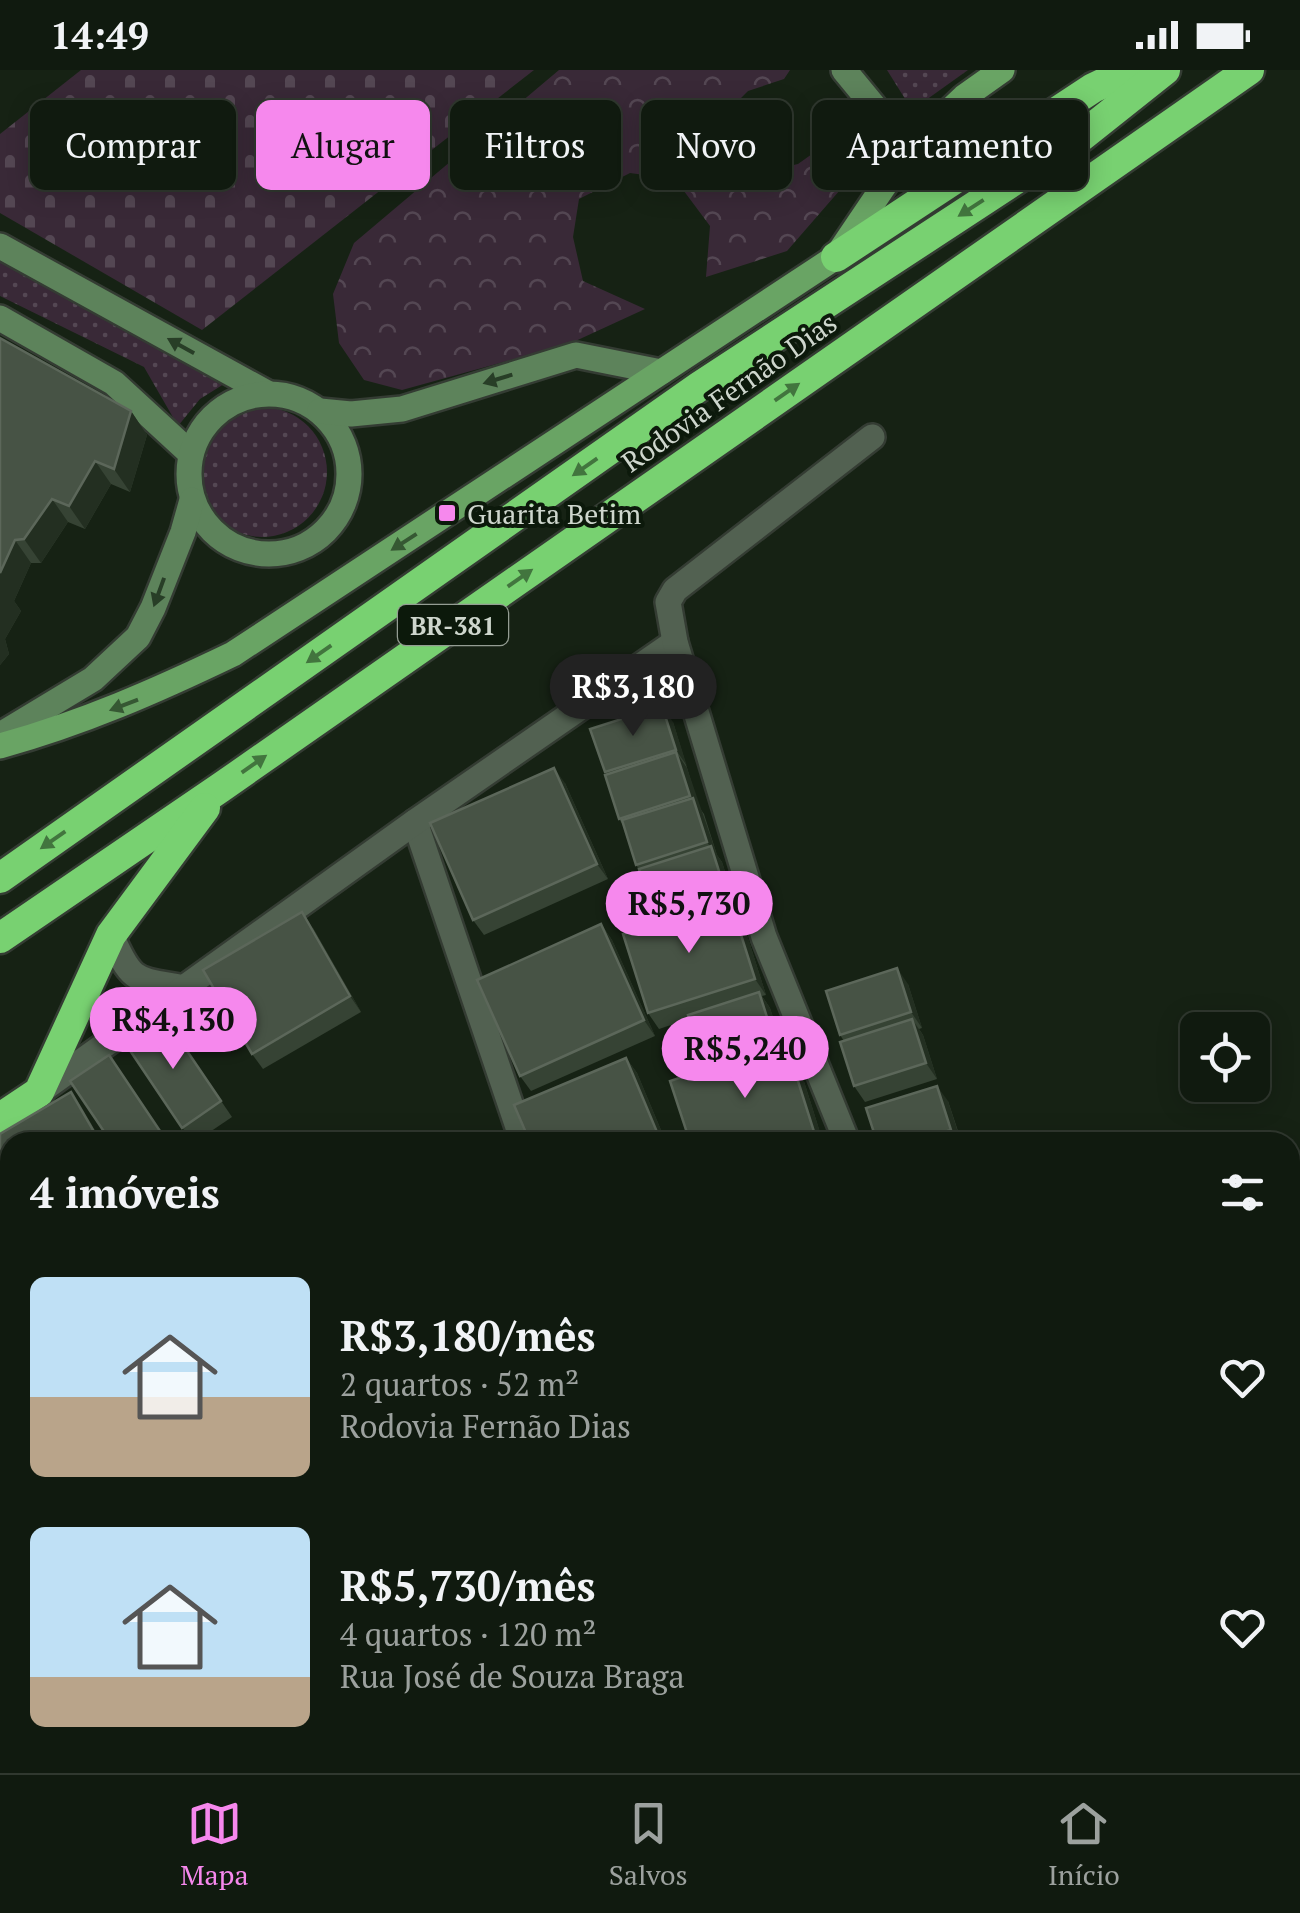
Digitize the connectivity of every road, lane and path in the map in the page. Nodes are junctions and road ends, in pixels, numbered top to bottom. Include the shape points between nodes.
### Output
1 (844, 70) edge
2 (1002, 70) edge
3 (1132, 70) edge
4 (1165, 70) edge
5 (1249, 70) edge
6 (869, 100) edge
7 (961, 100) edge
8 (881, 190) edge
9 (0, 246) edge
10 (836, 257) junction
11 (0, 318) edge
12 (660, 372) junction
13 (267, 393) junction
14 (320, 411) junction
15 (872, 437) dead end
16 (190, 453) junction
17 (192, 500) junction
18 (675, 642) junction
19 (0, 735) edge
20 (0, 746) edge
21 (220, 788) junction
22 (415, 822) junction
23 (0, 878) edge
24 (112, 934) junction
25 (0, 938) edge
26 (186, 988) junction
27 (39, 1092) junction
28 (0, 1118) edge
29 (519, 1132) edge
30 (843, 1132) edge

1 - 6 main road
2 - 7 main road
3 - 10 highway via 1092,88
4 -> 23 highway, Rodovia Fernão Dias / BR-381 via 1082,136 700,386
21 -> 5 highway, Rodovia Fernão Dias / BR-381
8 - 10 main road
13 -> 9 main road
10 - 12 main road
11 - 16 main road via 114,383
12 -> 14 main road, Rodovia Fernão Dias via 576,355 402,409
12 -> 20 main road via 234,654 138,699
13 - 14 main road via 292,396
13 - 16 main road via 218,410
14 - 17 main road via 348,456 349,484 341,510 314,539 276,554 250,552 225,542
15 - 18 street via 675,590 668,602
16 - 17 main road
17 -> 19 main road via 138,636 93,679
18 - 22 street
18 - 30 street via 764,937
21 - 24 highway
21 - 25 highway, Rodovia Fernão Dias / BR-381
22 - 26 street
22 - 29 street
24 - 26 street via 124,965 140,980
24 - 27 highway
26 - 27 street
27 - 28 highway

